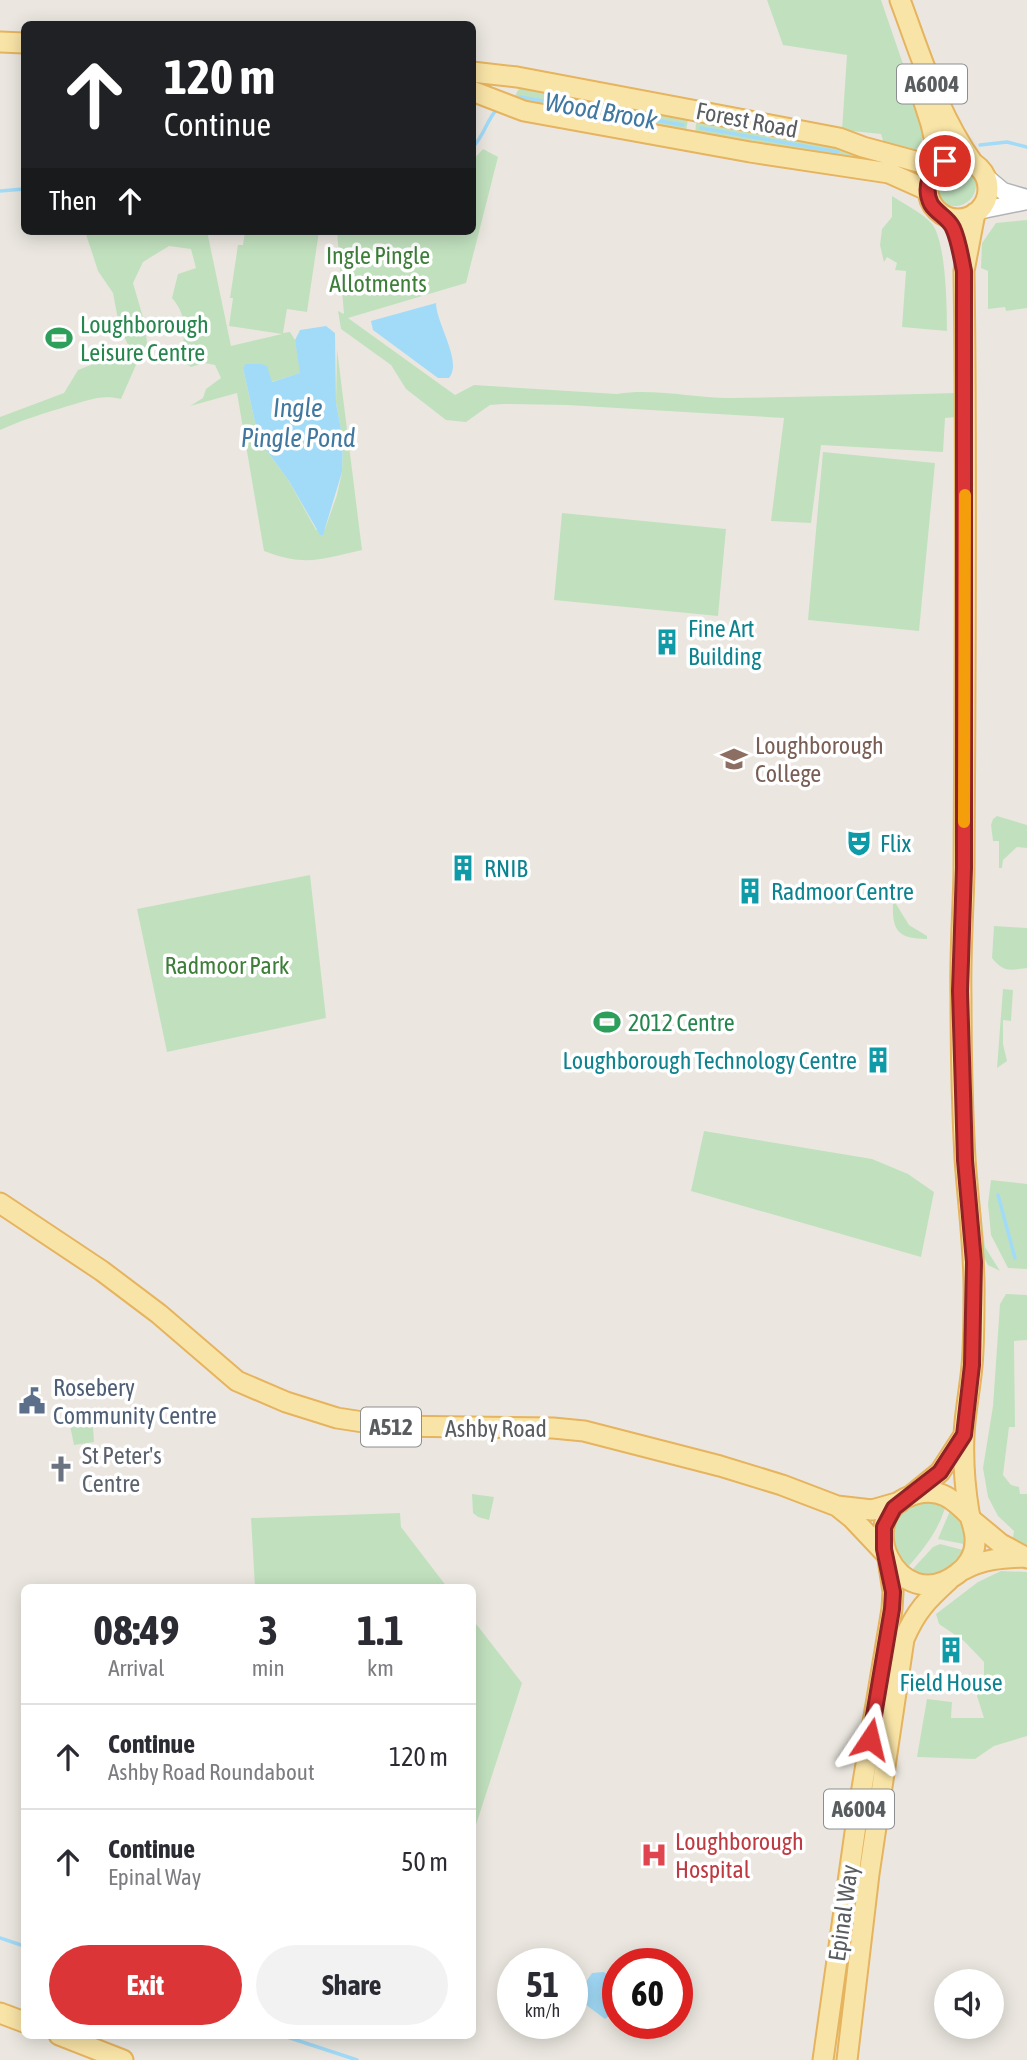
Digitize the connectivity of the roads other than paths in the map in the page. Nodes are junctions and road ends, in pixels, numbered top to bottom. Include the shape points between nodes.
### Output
1 (890, 0) edge
2 (900, 0) edge
3 (0, 42) edge
4 (21, 43) edge
5 (476, 72) edge
6 (517, 77) junction
7 (476, 92) edge
8 (510, 105) junction
9 (695, 110) junction
10 (690, 140) junction
11 (938, 165) junction
12 (979, 169) junction
13 (927, 190) junction
14 (1027, 200) edge
15 (976, 212) junction
16 (947, 217) junction
17 (964, 271) junction
18 (0, 1203) edge
19 (964, 1435) junction
20 (905, 1499) junction
21 (837, 1506) junction
22 (971, 1518) junction
23 (887, 1556) junction
24 (1025, 1557) edge
25 (957, 1575) junction
26 (849, 1871) junction
27 (869, 1874) junction
28 (0, 2013) edge
29 (21, 2021) edge
30 (69, 2039) edge
31 (124, 2060) edge
32 (823, 2060) edge
33 (847, 2060) edge

1 - 11 main road, A6004 via 931,124
2 - 12 main road, A6004 via 938,101 958,141
3 - 4 main road
5 - 6 main road, Forest Road
6 - 8 main road via 508,96
6 - 9 main road, Forest Road
7 - 8 main road, Forest Road
8 - 10 main road, Forest Road
9 - 10 main road
9 - 11 main road, Forest Road via 839,138
10 - 13 main road, Forest Road via 889,173
11 - 12 main road via 956,158
11 - 13 main road
12 - 14 street via 1003,191
12 - 15 main road via 988,185 987,196
13 - 16 main road via 931,203
14 - 15 street
15 - 16 main road via 965,218
15 - 17 main road
16 - 17 main road
17 - 19 main road via 960,991 965,1160 975,1278
18 - 21 main road, Ashby Road / A512 via 102,1271 237,1381 286,1402 337,1418 390,1426 584,1431 711,1463
19 - 20 main road via 940,1472
19 - 22 main road
20 - 21 main road, Ashby Road / A512 via 872,1510
20 - 22 main road via 928,1492 946,1495
20 - 23 main road via 884,1527
21 - 23 main road, Ashby Road / A512
22 - 24 main road via 1001,1544
22 - 25 main road via 972,1556
23 - 25 main road via 894,1568 915,1582 933,1584
23 - 26 main road, Epinal Way / A6004 via 892,1609
24 - 25 main road via 975,1563
25 - 27 main road, Epinal Way / A6004 via 922,1604 904,1639
26 - 27 main road
26 - 32 main road, Epinal Way / A6004
27 - 33 main road, Epinal Way / A6004
28 - 29 main road
30 - 31 main road

